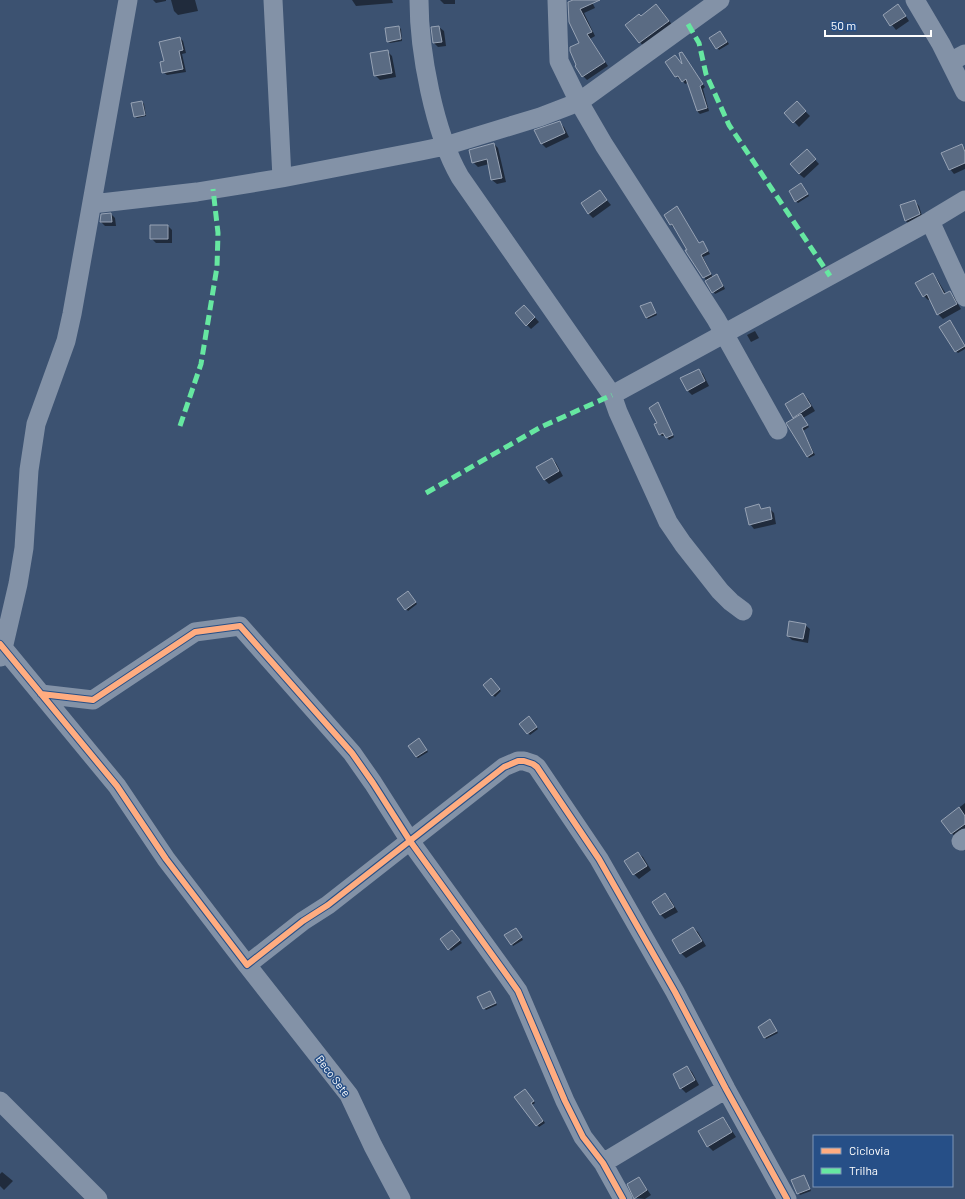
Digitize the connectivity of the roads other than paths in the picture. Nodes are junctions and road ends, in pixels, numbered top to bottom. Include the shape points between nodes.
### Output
1 (128, 0) edge
2 (273, 0) edge
3 (419, 0) edge
4 (557, 0) edge
5 (720, 0) edge
6 (921, 2) edge
7 (958, 58) edge
8 (965, 92) edge
9 (579, 102) junction
10 (445, 146) junction
11 (282, 178) junction
12 (965, 200) edge
13 (92, 204) junction
14 (930, 221) junction
15 (965, 297) edge
16 (724, 334) junction
17 (612, 395) junction
18 (778, 430) dead end
19 (743, 611) dead end
20 (1, 651) edge
21 (41, 694) junction
22 (410, 841) junction
23 (247, 965) junction
24 (726, 1089) junction
25 (0, 1100) edge
26 (604, 1163) junction
27 (98, 1199) edge
28 (401, 1199) edge
29 (623, 1199) edge
30 (787, 1199) edge

1 - 13 street
2 - 11 street
3 - 10 street via 421,37 430,88
4 - 9 street via 558,61
5 - 9 street
6 - 7 street via 941,44
7 - 8 street
9 - 10 street via 540,117
9 - 16 street
10 - 11 street
10 - 17 street via 460,176
11 - 13 street via 198,192
12 - 14 street
13 - 20 street via 66,341 36,424 29,470 24,548
14 - 15 street
14 - 16 street
16 - 17 street
16 - 18 street
17 - 19 street via 668,522 703,571 731,602
20 - 21 street, Beco Sete
21 - 22 street via 93,700 195,632 240,626 352,753
21 - 23 street, Beco Sete via 117,786 166,858
22 - 23 street
22 - 24 street via 504,767 524,761 533,764 547,780 603,866 675,992
22 - 26 street via 518,991 574,1120 583,1137
23 - 28 street, Beco Sete via 349,1095
24 - 26 street
24 - 30 street
25 - 27 street
26 - 29 street

